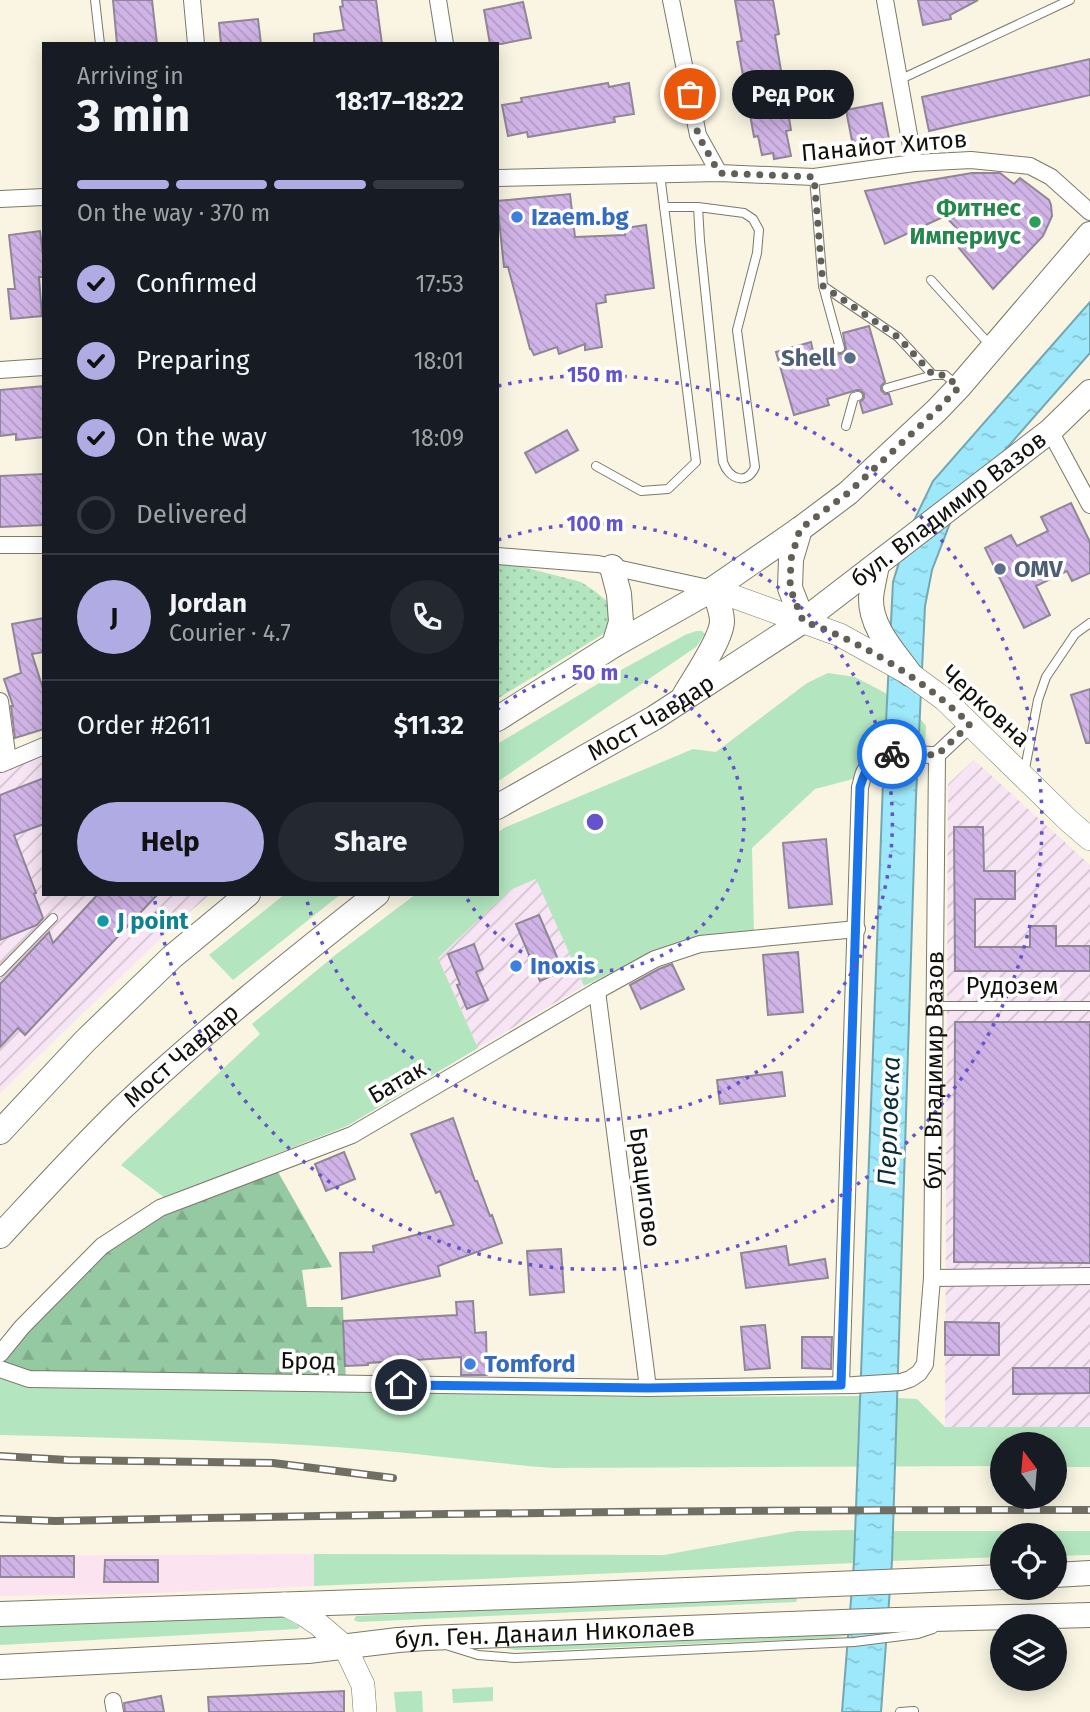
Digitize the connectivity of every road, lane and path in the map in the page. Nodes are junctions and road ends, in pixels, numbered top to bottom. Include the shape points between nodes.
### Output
1 (95, 0) edge
2 (191, 0) edge
3 (438, 0) edge
4 (671, 0) edge
5 (885, 0) edge
6 (1070, 0) edge
7 (100, 42) edge
8 (196, 42) edge
9 (445, 42) edge
10 (899, 80) junction
11 (914, 163) junction
12 (719, 173) junction
13 (660, 174) junction
14 (814, 177) junction
15 (499, 178) edge
16 (42, 197) edge
17 (0, 199) edge
18 (664, 207) junction
19 (698, 207) junction
20 (1090, 212) edge
21 (1090, 234) edge
22 (931, 280) dead end
23 (823, 286) junction
24 (993, 347) junction
25 (840, 348) dead end
26 (42, 367) edge
27 (0, 370) edge
28 (933, 375) junction
29 (959, 387) junction
30 (887, 388) dead end
31 (1090, 392) edge
32 (855, 395) dead end
33 (846, 425) dead end
34 (1050, 431) junction
35 (596, 466) dead end
36 (1090, 505) edge
37 (800, 529) junction
38 (0, 545) edge
39 (42, 545) edge
40 (499, 556) edge
41 (877, 565) junction
42 (612, 567) junction
43 (713, 589) junction
44 (803, 621) junction
45 (1090, 623) edge
46 (614, 645) junction
47 (910, 674) junction
48 (681, 700) junction
49 (0, 701) edge
50 (499, 718) edge
51 (970, 724) junction
52 (42, 747) edge
53 (937, 755) junction
54 (4, 762) edge
55 (1024, 776) junction
56 (499, 806) edge
57 (1090, 839) edge
58 (246, 896) edge
59 (374, 896) edge
60 (53, 918) dead end
61 (857, 929) junction
62 (0, 972) edge
63 (597, 991) junction
64 (935, 1006) junction
65 (1090, 1006) edge
66 (0, 1132) edge
67 (0, 1236) edge
68 (1090, 1276) edge
69 (932, 1278) junction
70 (0, 1353) edge
71 (0, 1369) edge
72 (906, 1380) joint
73 (848, 1385) junction
74 (648, 1388) junction
75 (1090, 1573) edge
76 (1067, 1574) edge
77 (990, 1578) edge
78 (284, 1604) junction
79 (0, 1614) edge
80 (1090, 1615) edge
81 (345, 1647) junction
82 (0, 1667) edge
83 (914, 1711) edge
84 (365, 1712) edge
85 (900, 1712) edge

1 - 7 lane
2 - 8 street
3 - 9 street
4 - 12 street via 698,135
5 - 10 street
6 - 10 lane
10 - 11 street
11 - 14 street, Панайот Хитов
11 - 20 street, Панайот Хитов via 971,160 1030,166 1051,177
12 - 13 street, Панайот Хитов
12 - 14 street, Панайот Хитов
13 - 15 street, Панайот Хитов
13 - 18 lane
14 - 23 lane
16 - 17 street
18 - 19 lane
18 - 35 lane via 696,462 667,489 641,491
19 - 19 lane via 744,214 760,230 737,330 755,467 747,478 733,477 723,462
21 - 24 main road
22 - 24 lane
23 - 25 lane
23 - 28 lane via 898,337
24 - 29 main road
26 - 27 street
28 - 29 lane via 944,375
28 - 30 lane
29 - 37 main road via 848,493
31 - 34 main road, бул. Владимир Вазов
32 - 33 lane
34 - 36 street
34 - 41 main road, бул. Владимир Вазов
37 - 43 main road
37 - 44 main road via 791,559 790,588
38 - 39 street
40 - 42 street
41 - 44 main road, бул. Владимир Вазов
41 - 47 main road via 871,602 877,624
42 - 43 street
42 - 46 main road via 621,622
43 - 44 street, Черковна
43 - 46 main road
43 - 48 main road via 723,626
44 - 47 street, Черковна via 840,635
44 - 48 main road, Мост Чавдар
45 - 55 lane via 1075,634 1046,677
46 - 50 main road
47 - 51 street, Черковна
48 - 56 main road, Мост Чавдар
49 - 54 street
51 - 53 street
51 - 55 street, Черковна
52 - 54 street
53 - 61 street via 890,754 875,760 864,772
53 - 64 street, бул. Владимир Вазов
55 - 57 street, Черковна
58 - 66 main road via 172,957
59 - 67 main road, Мост Чавдар via 280,971 122,1109
60 - 62 lane
61 - 63 street, Батак via 700,944 655,959
61 - 73 street
63 - 70 street, Батак via 352,1135 160,1208 102,1247
63 - 74 street, Брацигово
64 - 65 lane, Рудозем
64 - 69 street, бул. Владимир Вазов
68 - 69 street
69 - 72 street, бул. Владимир Вазов via 925,1364
71 - 74 street, Брод via 29,1380
72 - 73 street, Брод
73 - 74 street, Брод
75 - 76 main road
77 - 78 main road, бул. Ген. Данаил Николаев
78 - 79 main road, бул. Ген. Данаил Николаев
78 - 81 street
80 - 81 main road, бул. Ген. Данаил Николаев via 426,1638
81 - 82 main road, бул. Ген. Данаил Николаев
81 - 84 street via 363,1685
83 - 85 lane

